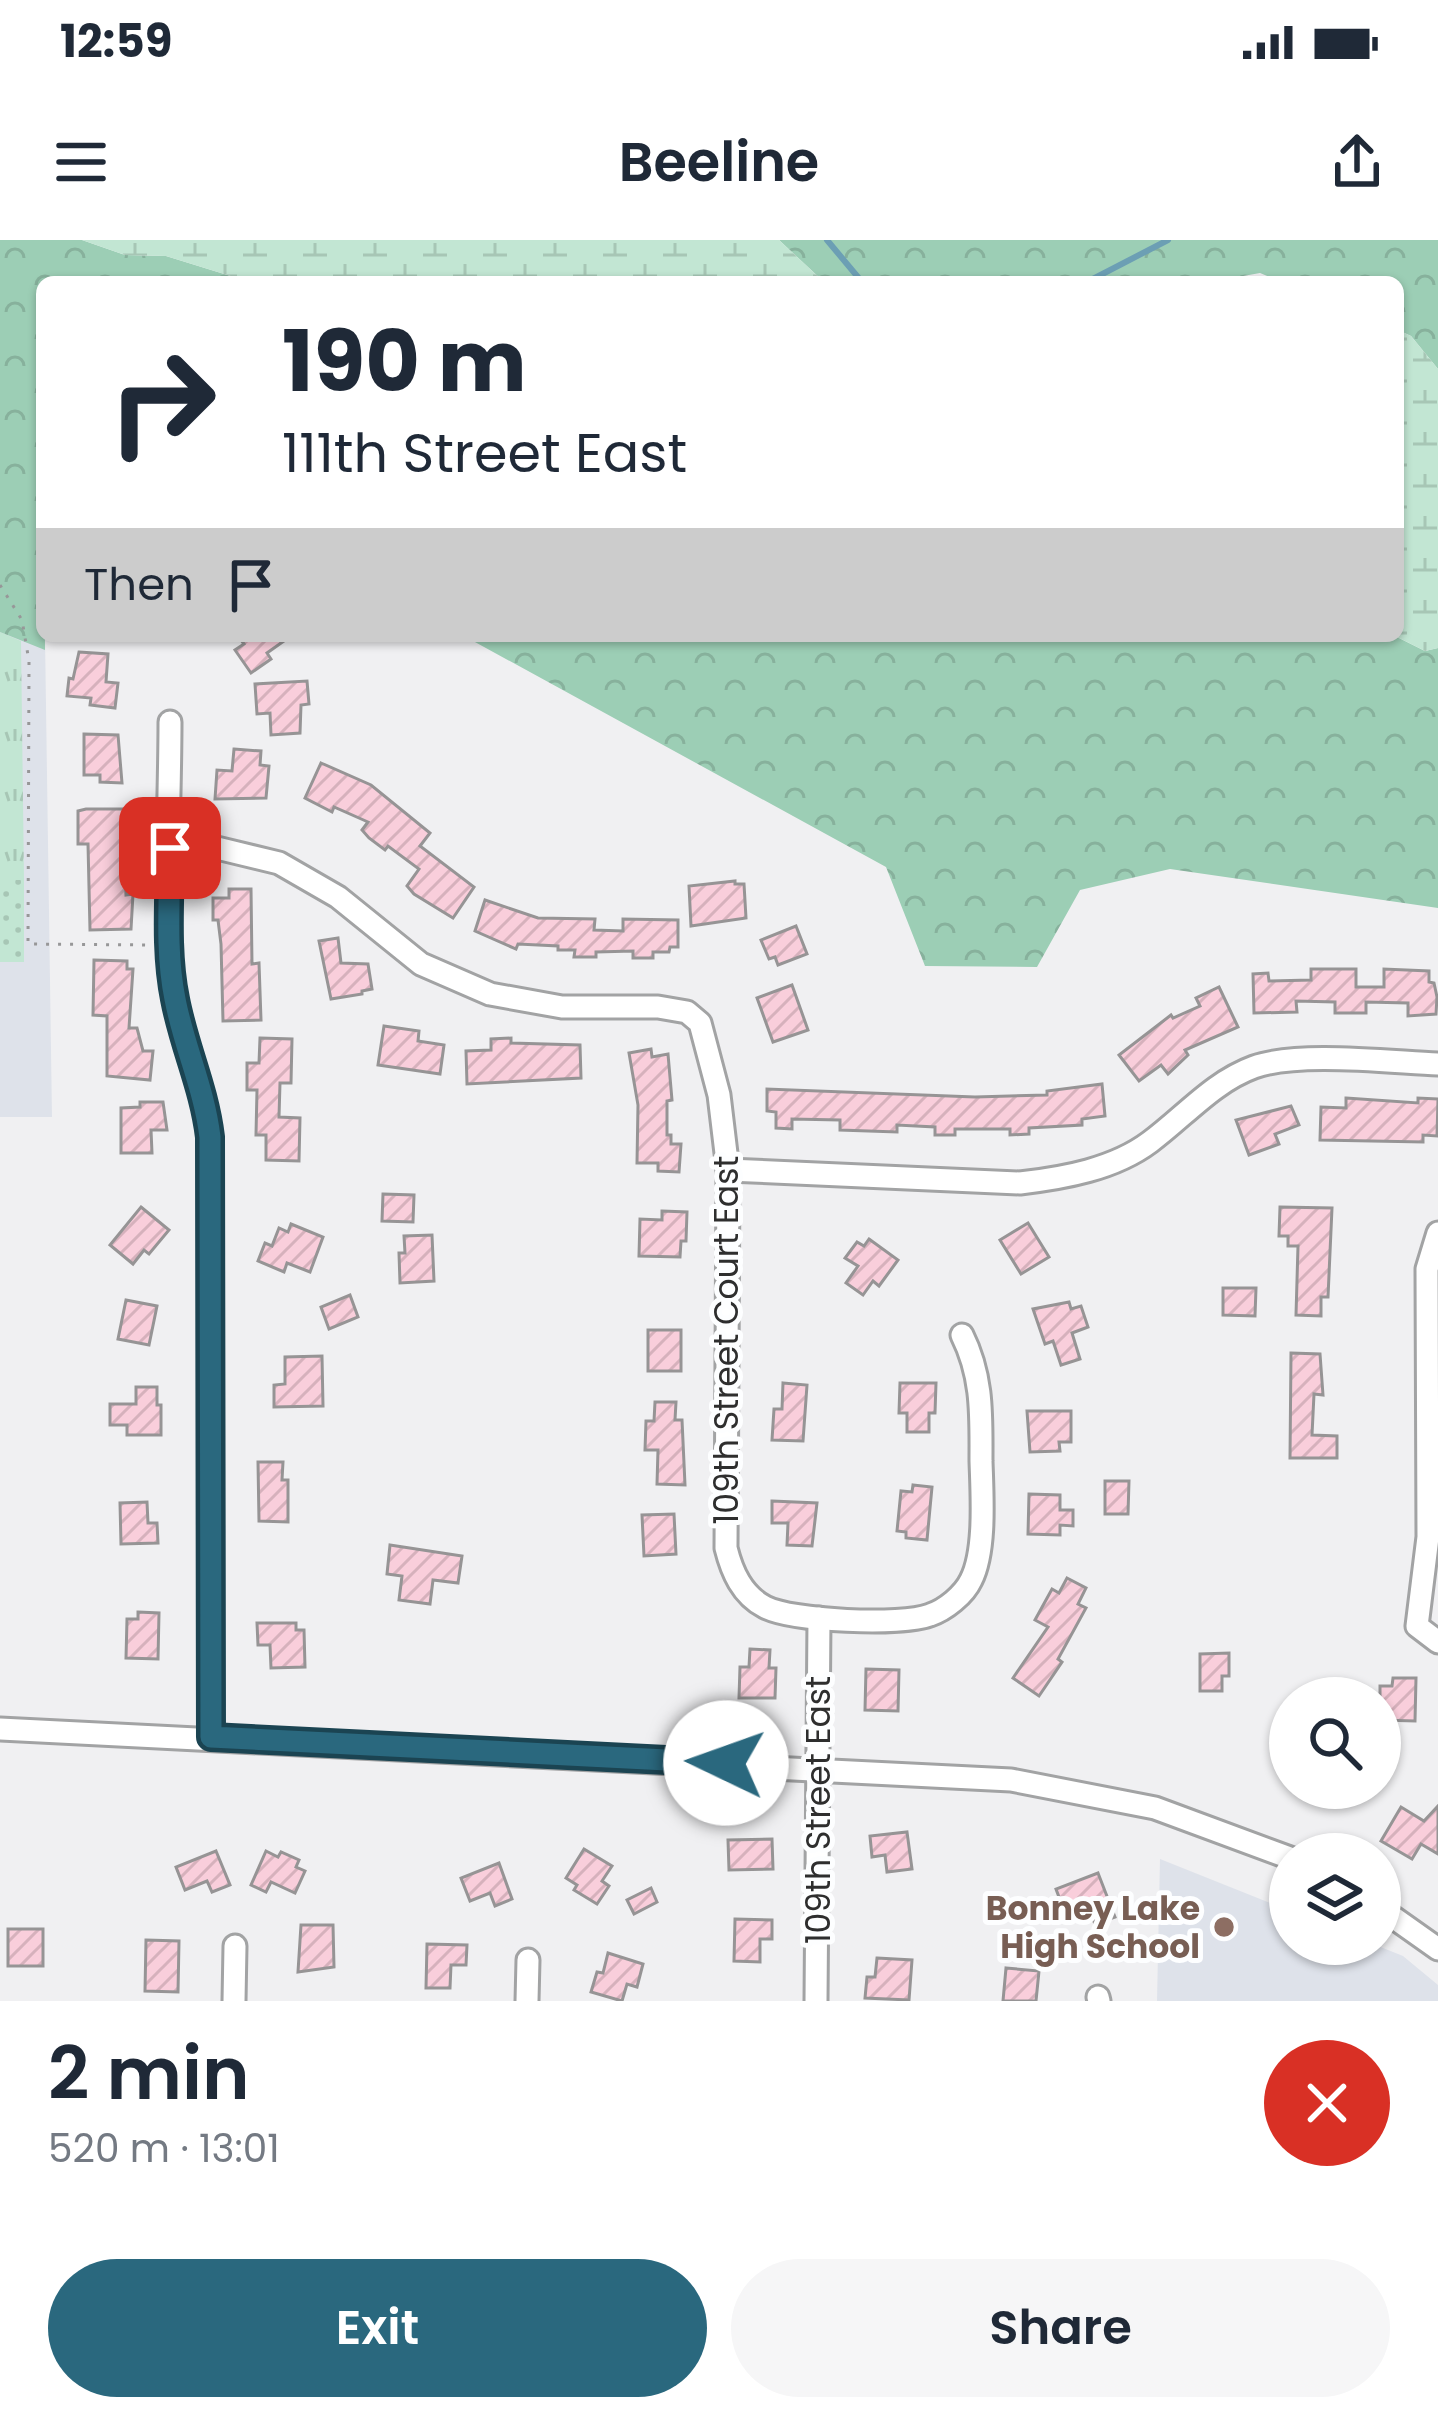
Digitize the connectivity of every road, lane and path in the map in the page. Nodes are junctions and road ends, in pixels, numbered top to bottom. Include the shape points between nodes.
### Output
1 (0, 585) edge
2 (170, 722) dead end
3 (170, 848) junction
4 (158, 944) dead end
5 (1438, 1064) edge
6 (728, 1170) junction
7 (1437, 1235) edge
8 (962, 1335) dead end
9 (819, 1618) junction
10 (1438, 1642) edge
11 (0, 1729) edge
12 (211, 1737) junction
13 (819, 1768) junction
14 (1269, 1850) edge
15 (1401, 1923) edge
16 (235, 1946) dead end
17 (1438, 1949) edge
18 (528, 1960) dead end
19 (234, 2001) edge
20 (527, 2001) edge
21 (817, 2001) edge

1 - 4 path via 22,620 28,661 28,944
2 - 3 street
3 - 6 street, 109th Street Court East via 217,848 279,863 338,897 421,964 490,994 562,1007 687,1012 700,1023 713,1072
3 - 12 street via 171,973 210,1137
5 - 6 street via 1259,1065 1206,1094 1147,1145 1057,1179
6 - 9 street, 109th Street Court East via 726,1548 736,1579 760,1604
7 - 10 street via 1427,1269 1428,1537 1417,1626
8 - 9 street, 109th Street Court East via 981,1404 982,1518 971,1582 948,1606 909,1620
9 - 13 street, 109th Street East
11 - 12 street
12 - 13 street
13 - 14 street via 1074,1789 1155,1808
13 - 21 street, 109th Street East
15 - 17 street
16 - 19 street
18 - 20 street

